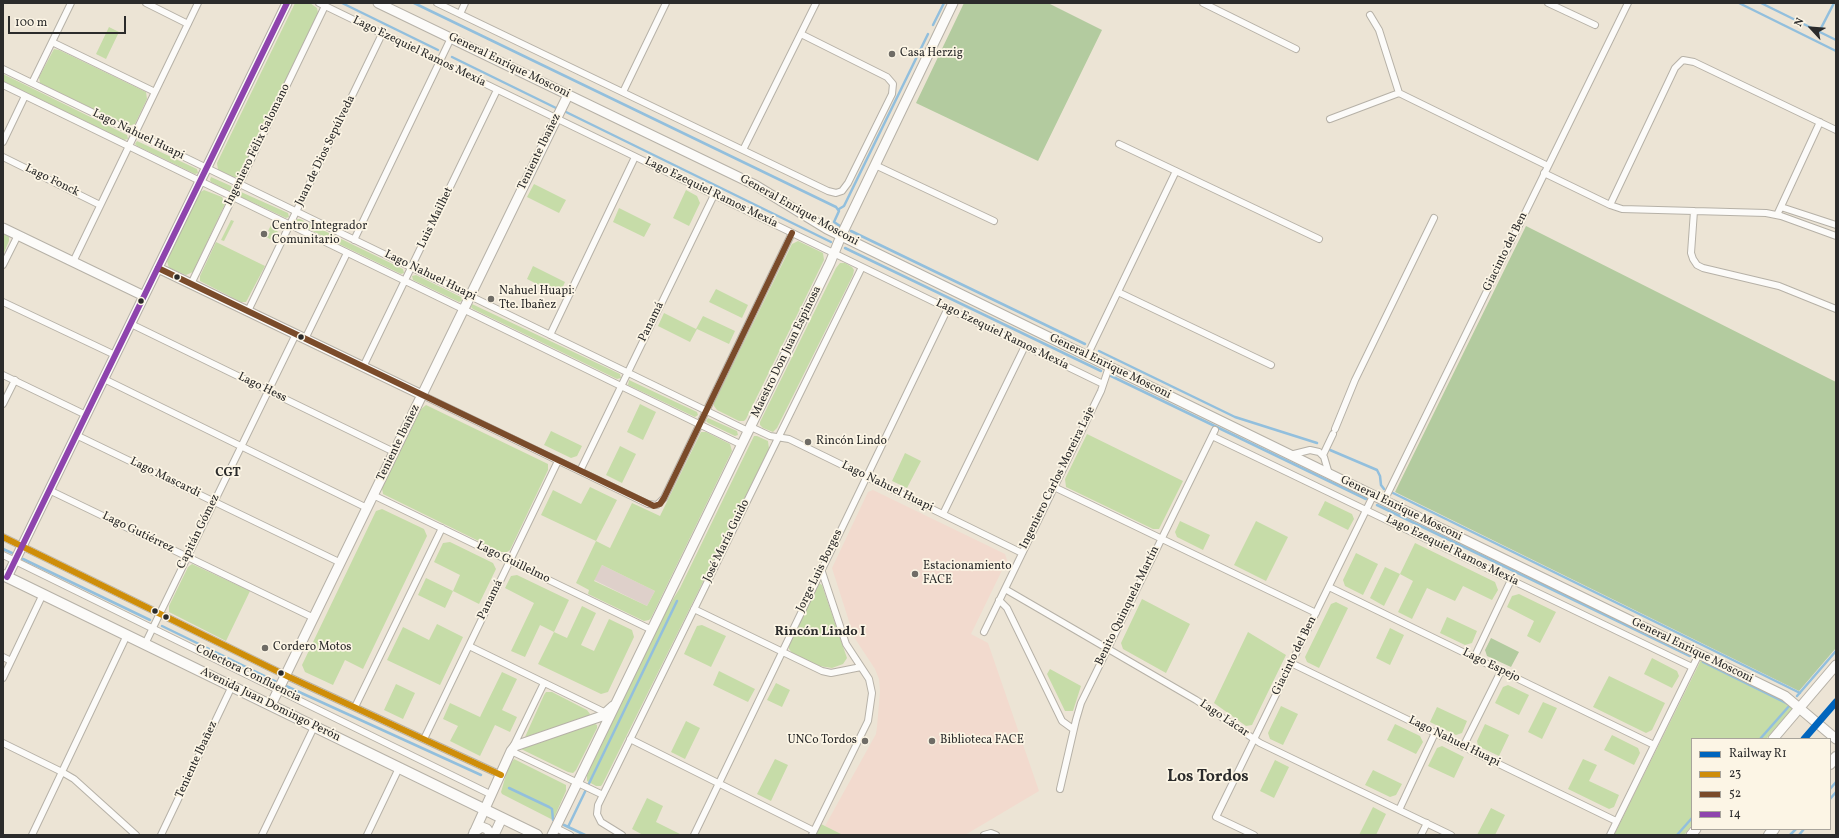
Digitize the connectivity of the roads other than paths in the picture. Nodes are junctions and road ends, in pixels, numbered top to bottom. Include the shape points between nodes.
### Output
1 (71, 3) edge
2 (146, 3) edge
3 (198, 3) edge
4 (287, 3) edge
5 (378, 3) edge
6 (437, 3) edge
7 (465, 3) edge
8 (666, 3) edge
9 (816, 3) edge
10 (953, 3) edge
11 (1203, 3) edge
12 (1548, 3) edge
13 (1628, 3) edge
14 (322, 4) edge
15 (460, 14) junction
16 (1370, 15) dead end
17 (188, 24) junction
18 (1595, 25) dead end
19 (382, 34) junction
20 (801, 34) junction
21 (451, 38) junction
22 (52, 42) junction
23 (1296, 49) dead end
24 (440, 62) junction
25 (3, 69) edge
26 (32, 83) junction
27 (3, 86) edge
28 (497, 90) junction
29 (155, 92) junction
30 (623, 92) junction
31 (1399, 93) junction
32 (568, 95) junction
33 (26, 96) junction
34 (556, 118) junction
35 (1330, 119) dead end
36 (1820, 122) junction
37 (1836, 130) edge
38 (135, 133) junction
39 (3, 142) edge
40 (1119, 144) dead end
41 (128, 146) junction
42 (743, 150) junction
43 (3, 157) edge
44 (635, 157) junction
45 (875, 165) junction
46 (1548, 166) junction
47 (206, 168) junction
48 (1176, 171) junction
49 (1544, 173) junction
50 (200, 181) junction
51 (239, 184) junction
52 (714, 195) junction
53 (233, 197) junction
54 (100, 205) junction
55 (1610, 205) junction
56 (1781, 206) junction
57 (1694, 211) junction
58 (296, 212) junction
59 (1777, 215) junction
60 (1434, 218) dead end
61 (994, 221) dead end
62 (290, 225) junction
63 (1836, 225) edge
64 (3, 228) edge
65 (792, 233) junction
66 (18, 235) junction
67 (841, 236) junction
68 (1836, 236) edge
69 (1319, 239) dead end
70 (354, 240) junction
71 (347, 253) junction
72 (834, 253) junction
73 (72, 262) junction
74 (3, 265) edge
75 (862, 267) junction
76 (158, 268) junction
77 (411, 268) junction
78 (405, 281) junction
79 (191, 284) junction
80 (1118, 292) junction
81 (144, 296) junction
82 (470, 296) junction
83 (3, 302) edge
84 (948, 308) junction
85 (464, 309) junction
86 (1836, 309) edge
87 (248, 311) junction
88 (130, 324) junction
89 (296, 334) junction
90 (550, 335) junction
91 (305, 339) junction
92 (1026, 346) junction
93 (115, 355) junction
94 (1087, 356) junction
95 (1270, 365) dead end
96 (363, 367) junction
97 (1109, 367) junction
98 (628, 373) junction
99 (3, 374) edge
100 (104, 379) junction
101 (15, 380) junction
102 (1103, 384) junction
103 (621, 386) junction
104 (268, 391) junction
105 (422, 395) junction
106 (3, 404) edge
107 (706, 411) junction
108 (86, 415) junction
109 (700, 424) junction
110 (749, 429) junction
111 (1213, 433) joint
112 (76, 435) junction
113 (778, 437) junction
114 (742, 445) junction
115 (241, 446) junction
116 (394, 452) junction
117 (1290, 455) junction
118 (1323, 455) junction
119 (558, 461) junction
120 (580, 471) junction
121 (1329, 474) junction
122 (866, 477) junction
123 (1054, 487) junction
124 (50, 490) junction
125 (373, 495) junction
126 (1373, 496) junction
127 (214, 501) junction
128 (1384, 501) junction
129 (367, 508) junction
130 (1366, 510) junction
131 (943, 514) junction
132 (442, 528) junction
133 (3, 537) edge
134 (1162, 539) junction
135 (22, 547) junction
136 (1022, 553) junction
137 (3, 555) edge
138 (187, 556) junction
139 (15, 561) junction
140 (510, 561) junction
141 (341, 563) junction
142 (821, 569) junction
143 (5, 576) edge
144 (1511, 580) junction
145 (1328, 588) junction
146 (1004, 589) junction
147 (43, 594) junction
148 (999, 600) junction
149 (694, 609) junction
150 (1316, 613) junction
151 (159, 614) junction
152 (314, 618) junction
153 (152, 628) junction
154 (652, 630) junction
155 (984, 632) dead end
156 (127, 635) junction
157 (145, 644) junction
158 (469, 646) junction
159 (1108, 649) junction
160 (781, 652) junction
161 (1698, 654) junction
162 (3, 657) edge
163 (1474, 658) junction
164 (11, 661) junction
165 (1291, 663) junction
166 (1836, 666) edge
167 (861, 667) junction
168 (1692, 667) junction
169 (1501, 671) junction
170 (286, 675) junction
171 (3, 678) edge
172 (544, 683) junction
173 (232, 686) junction
174 (279, 690) junction
175 (618, 699) junction
176 (271, 705) junction
177 (355, 707) junction
178 (1800, 708) junction
179 (606, 713) junction
180 (314, 727) junction
181 (1074, 729) junction
182 (1435, 733) junction
183 (1774, 738) edge
184 (424, 739) junction
185 (630, 739) junction
186 (1254, 739) junction
187 (1836, 739) edge
188 (3, 743) edge
189 (1654, 745) junction
190 (1463, 747) junction
191 (511, 751) junction
192 (399, 768) junction
193 (62, 772) junction
194 (501, 775) junction
195 (718, 783) junction
196 (580, 784) junction
197 (1060, 789) dead end
198 (492, 795) junction
199 (603, 795) junction
200 (485, 810) junction
201 (1399, 810) junction
202 (502, 818) junction
203 (1616, 821) junction
204 (1427, 824) junction
205 (554, 832) edge
206 (813, 833) edge
207 (474, 834) edge
208 (994, 834) edge
209 (32, 835) edge
210 (136, 835) edge
211 (161, 835) edge
212 (262, 835) edge
213 (367, 835) edge
214 (492, 835) edge
215 (537, 835) edge
216 (570, 835) edge
217 (622, 835) edge
218 (694, 835) edge
219 (984, 835) edge
220 (1254, 835) edge
221 (1422, 835) edge
222 (1451, 835) edge
223 (1610, 835) edge

1 - 22 street
2 - 17 street
3 - 17 street
4 - 47 street
5 - 21 street, General Enrique Mosconi
6 - 15 street
7 - 15 street
8 - 30 street
9 - 20 street
10 - 45 street, Maestro Don Juan Espinosa
11 - 23 street
12 - 18 street
13 - 46 street, Giacinto del Ben
14 - 19 street, Lago Ezequiel Ramos Mexía
14 - 51 street, Ingeniero Félix Salomano
15 - 30 street
16 - 31 street via 1379,30
17 - 29 street
19 - 24 street, Lago Ezequiel Ramos Mexía
19 - 58 street, Juan de Dios Sepúlveda
20 - 42 street
20 - 42 street via 889,79 894,88 885,108 846,186 839,192 828,191
21 - 24 street
21 - 32 street, General Enrique Mosconi
22 - 26 street
22 - 29 street
24 - 28 street, Lago Ezequiel Ramos Mexía
24 - 70 street
25 - 26 street, Lago Nahuel Huapi
26 - 38 street, Lago Nahuel Huapi
27 - 33 street, Lago Nahuel Huapi
28 - 34 street, Lago Ezequiel Ramos Mexía
28 - 77 street, Luis Mailhet
29 - 38 street
30 - 42 street
31 - 35 street
31 - 46 street
32 - 34 street, Teniente Ibañez
32 - 67 street, General Enrique Mosconi via 760,188
33 - 39 street
33 - 41 street, Lago Nahuel Huapi
34 - 44 street, Lago Ezequiel Ramos Mexía
34 - 82 street, Teniente Ibañez
36 - 37 street
36 - 55 street via 1694,62 1683,60 1675,68
36 - 56 street
38 - 41 street
38 - 47 street, Lago Nahuel Huapi
40 - 48 street
41 - 50 street, Lago Nahuel Huapi
41 - 54 street
43 - 54 street, Lago Fonck
44 - 52 street, Lago Ezequiel Ramos Mexía
44 - 90 street
45 - 61 street
45 - 67 street, Maestro Don Juan Espinosa
46 - 49 street, Giacinto del Ben
47 - 50 street
47 - 51 street, Lago Nahuel Huapi
48 - 69 street
48 - 80 street
49 - 55 street
49 - 128 street, Giacinto del Ben
50 - 53 street, Lago Nahuel Huapi
50 - 76 street
51 - 53 street, Ingeniero Félix Salomano
51 - 58 street, Lago Nahuel Huapi
52 - 65 street, Lago Ezequiel Ramos Mexía
52 - 98 street, Panamá
53 - 62 street, Lago Nahuel Huapi
53 - 79 street, Ingeniero Félix Salomano
54 - 73 street
55 - 57 street via 1626,210
56 - 59 street
56 - 63 street
57 - 59 street
57 - 86 street via 1692,253 1697,265 1779,286
58 - 62 street, Juan de Dios Sepúlveda
58 - 70 street, Lago Nahuel Huapi
59 - 68 street
60 - 118 street via 1355,380
62 - 71 street, Lago Nahuel Huapi
62 - 87 street, Juan de Dios Sepúlveda
64 - 66 street
65 - 72 street, Lago Ezequiel Ramos Mexía
65 - 107 street
66 - 73 street
66 - 74 street
67 - 72 street, Maestro Don Juan Espinosa
67 - 94 street, General Enrique Mosconi
70 - 77 street, Lago Nahuel Huapi
71 - 78 street, Lago Nahuel Huapi
71 - 91 street
72 - 75 street, Lago Ezequiel Ramos Mexía
72 - 110 street, Maestro Don Juan Espinosa
73 - 81 street
75 - 84 street, Lago Ezequiel Ramos Mexía
75 - 113 street, José María Guido
76 - 79 street
76 - 81 street
77 - 78 street, Luis Mailhet
77 - 82 street, Lago Nahuel Huapi
78 - 85 street, Lago Nahuel Huapi
78 - 96 street, Luis Mailhet
79 - 87 street
80 - 94 street
80 - 95 street
81 - 88 street
82 - 85 street, Teniente Ibañez
82 - 90 street, Lago Nahuel Huapi
83 - 93 street
84 - 92 street, Lago Ezequiel Ramos Mexía
84 - 122 street, Jorge Luis Borges
85 - 103 street, Lago Nahuel Huapi
85 - 105 street, Teniente Ibañez
87 - 89 street
88 - 93 street
88 - 104 street, Lago Hess
89 - 91 street
89 - 104 street, Capitán Gómez
90 - 98 street, Lago Nahuel Huapi
91 - 96 street
92 - 102 street, Lago Ezequiel Ramos Mexía
92 - 131 street
93 - 100 street
94 - 97 street, General Enrique Mosconi
96 - 105 street
97 - 102 street, Ingeniero Carlos Moreira Laje
97 - 117 street, General Enrique Mosconi
98 - 103 street, Panamá
98 - 107 street, Lago Nahuel Huapi
99 - 101 street
100 - 108 street
100 - 115 street
101 - 106 street
101 - 108 street
102 - 123 street, Ingeniero Carlos Moreira Laje
103 - 109 street, Lago Nahuel Huapi
103 - 120 street, Panamá
104 - 115 street, Capitán Gómez
104 - 116 street, Lago Hess
105 - 116 street, Teniente Ibañez
105 - 119 street
107 - 109 street
107 - 110 street, Lago Nahuel Huapi
108 - 112 street
109 - 114 street, Lago Nahuel Huapi
109 - 120 street via 664,498 657,505 648,504
110 - 113 street, Lago Nahuel Huapi
110 - 114 street, Maestro Don Juan Espinosa
111 - 130 street, Lago Ezequiel Ramos Mexía
111 - 134 street, Benito Quinquela Martín
112 - 124 street
112 - 127 street, Lago Mascardi
113 - 122 street, Lago Nahuel Huapi via 789,439
113 - 149 street, José María Guido
114 - 154 street, Maestro Don Juan Espinosa
115 - 127 street, Capitán Gómez
115 - 129 street
116 - 125 street, Teniente Ibañez
117 - 118 street via 1312,450
117 - 121 street, General Enrique Mosconi
118 - 121 street
119 - 120 street
119 - 140 street, Panamá
121 - 126 street, General Enrique Mosconi
122 - 131 street, Lago Nahuel Huapi
122 - 142 street, Jorge Luis Borges
123 - 134 street
123 - 136 street, Ingeniero Carlos Moreira Laje
124 - 135 street
124 - 138 street, Lago Gutiérrez
125 - 129 street, Teniente Ibañez
125 - 132 street, Lago Guillelmo
126 - 128 street, General Enrique Mosconi
126 - 130 street, Giacinto del Ben
127 - 138 street, Capitán Gómez
127 - 141 street, Lago Mascardi
128 - 161 street, General Enrique Mosconi
129 - 141 street, Teniente Ibañez
130 - 144 street, Lago Ezequiel Ramos Mexía
130 - 145 street, Giacinto del Ben
131 - 136 street, Lago Nahuel Huapi
132 - 140 street, Lago Guillelmo
132 - 177 street
133 - 135 street
134 - 150 street
134 - 159 street, Benito Quinquela Martín
135 - 139 street
135 - 151 street
136 - 146 street, Ingeniero Carlos Moreira Laje
137 - 139 street, Colectora Confluencia
138 - 151 street, Capitán Gómez
138 - 152 street, Lago Gutiérrez
139 - 143 street
139 - 153 street, Colectora Confluencia
140 - 154 street, Lago Guillelmo
140 - 158 street, Panamá
141 - 152 street, Teniente Ibañez
142 - 160 street, Jorge Luis Borges
142 - 167 street via 846,644
143 - 147 main road, Avenida Juan Domingo Perón
144 - 163 street
144 - 168 street, Lago Ezequiel Ramos Mexía
145 - 150 street, Giacinto del Ben
145 - 163 street, Lago Espejo
146 - 148 street, Ingeniero Carlos Moreira Laje
146 - 159 street, Lago Lácar
147 - 156 main road, Avenida Juan Domingo Perón
147 - 164 street
148 - 155 street, Ingeniero Carlos Moreira Laje
148 - 181 street via 1006,608 1062,722
149 - 160 street
149 - 185 street, José María Guido
150 - 165 street, Giacinto del Ben
151 - 153 street, Capitán Gómez
151 - 170 street
152 - 170 street, Teniente Ibañez
153 - 157 street, Capitán Gómez
153 - 174 street, Colectora Confluencia
154 - 175 street, Maestro Don Juan Espinosa
156 - 157 main road, Avenida Juan Domingo Perón
156 - 193 street
157 - 173 main road, Avenida Juan Domingo Perón
158 - 172 street
158 - 184 street, Panamá
159 - 181 street, Benito Quinquela Martín via 1081,704
159 - 186 street, Lago Lácar via 1196,700
160 - 167 street via 827,672
160 - 195 street, Jorge Luis Borges
161 - 168 street
161 - 178 street, General Enrique Mosconi via 1785,696
162 - 164 street
163 - 169 street, Lago Espejo
164 - 171 street
165 - 182 street, Lago Nahuel Huapi
165 - 186 street, Giacinto del Ben
166 - 178 street
167 - 206 street via 872,687 870,717
168 - 189 street
169 - 189 street, Lago Espejo
169 - 190 street
170 - 174 street, Teniente Ibañez
170 - 177 street
172 - 179 street
172 - 191 street
173 - 176 main road, Avenida Juan Domingo Perón
173 - 211 street, Teniente Ibañez
174 - 176 street, Teniente Ibañez
174 - 198 street, Colectora Confluencia
175 - 179 street, Maestro Don Juan Espinosa
175 - 196 street, Maestro Don Juan Espinosa
176 - 180 main road, Avenida Juan Domingo Perón
177 - 184 street
178 - 183 street
178 - 187 street, General Enrique Mosconi
179 - 191 street, Maestro Don Juan Espinosa via 520,744
180 - 192 main road, Avenida Juan Domingo Perón
180 - 212 street
181 - 197 street, Benito Quinquela Martín
182 - 190 street, Lago Nahuel Huapi
182 - 201 street
184 - 194 street
185 - 195 street
185 - 199 street, José María Guido
186 - 201 street, Lago Lácar
186 - 220 street, Giacinto del Ben via 1216,817
188 - 193 street
189 - 203 street
190 - 203 street, Lago Nahuel Huapi
191 - 194 street
191 - 196 street
192 - 200 main road, Avenida Juan Domingo Perón
192 - 213 street
193 - 209 street
193 - 210 street via 80,784
194 - 198 street
195 - 206 street
195 - 218 street, Jorge Luis Borges
196 - 199 street
196 - 205 street, Maestro Don Juan Espinosa
198 - 200 street
199 - 217 street, José María Guido via 598,817 603,825
200 - 202 main road, Avenida Juan Domingo Perón
200 - 207 street
201 - 204 street, Lago Lácar
202 - 214 street
202 - 215 main road, Avenida Juan Domingo Perón
203 - 223 street
204 - 221 street
204 - 222 street, Lago Lácar
205 - 216 street
207 - 214 street via 479,828 485,828
208 - 219 street

